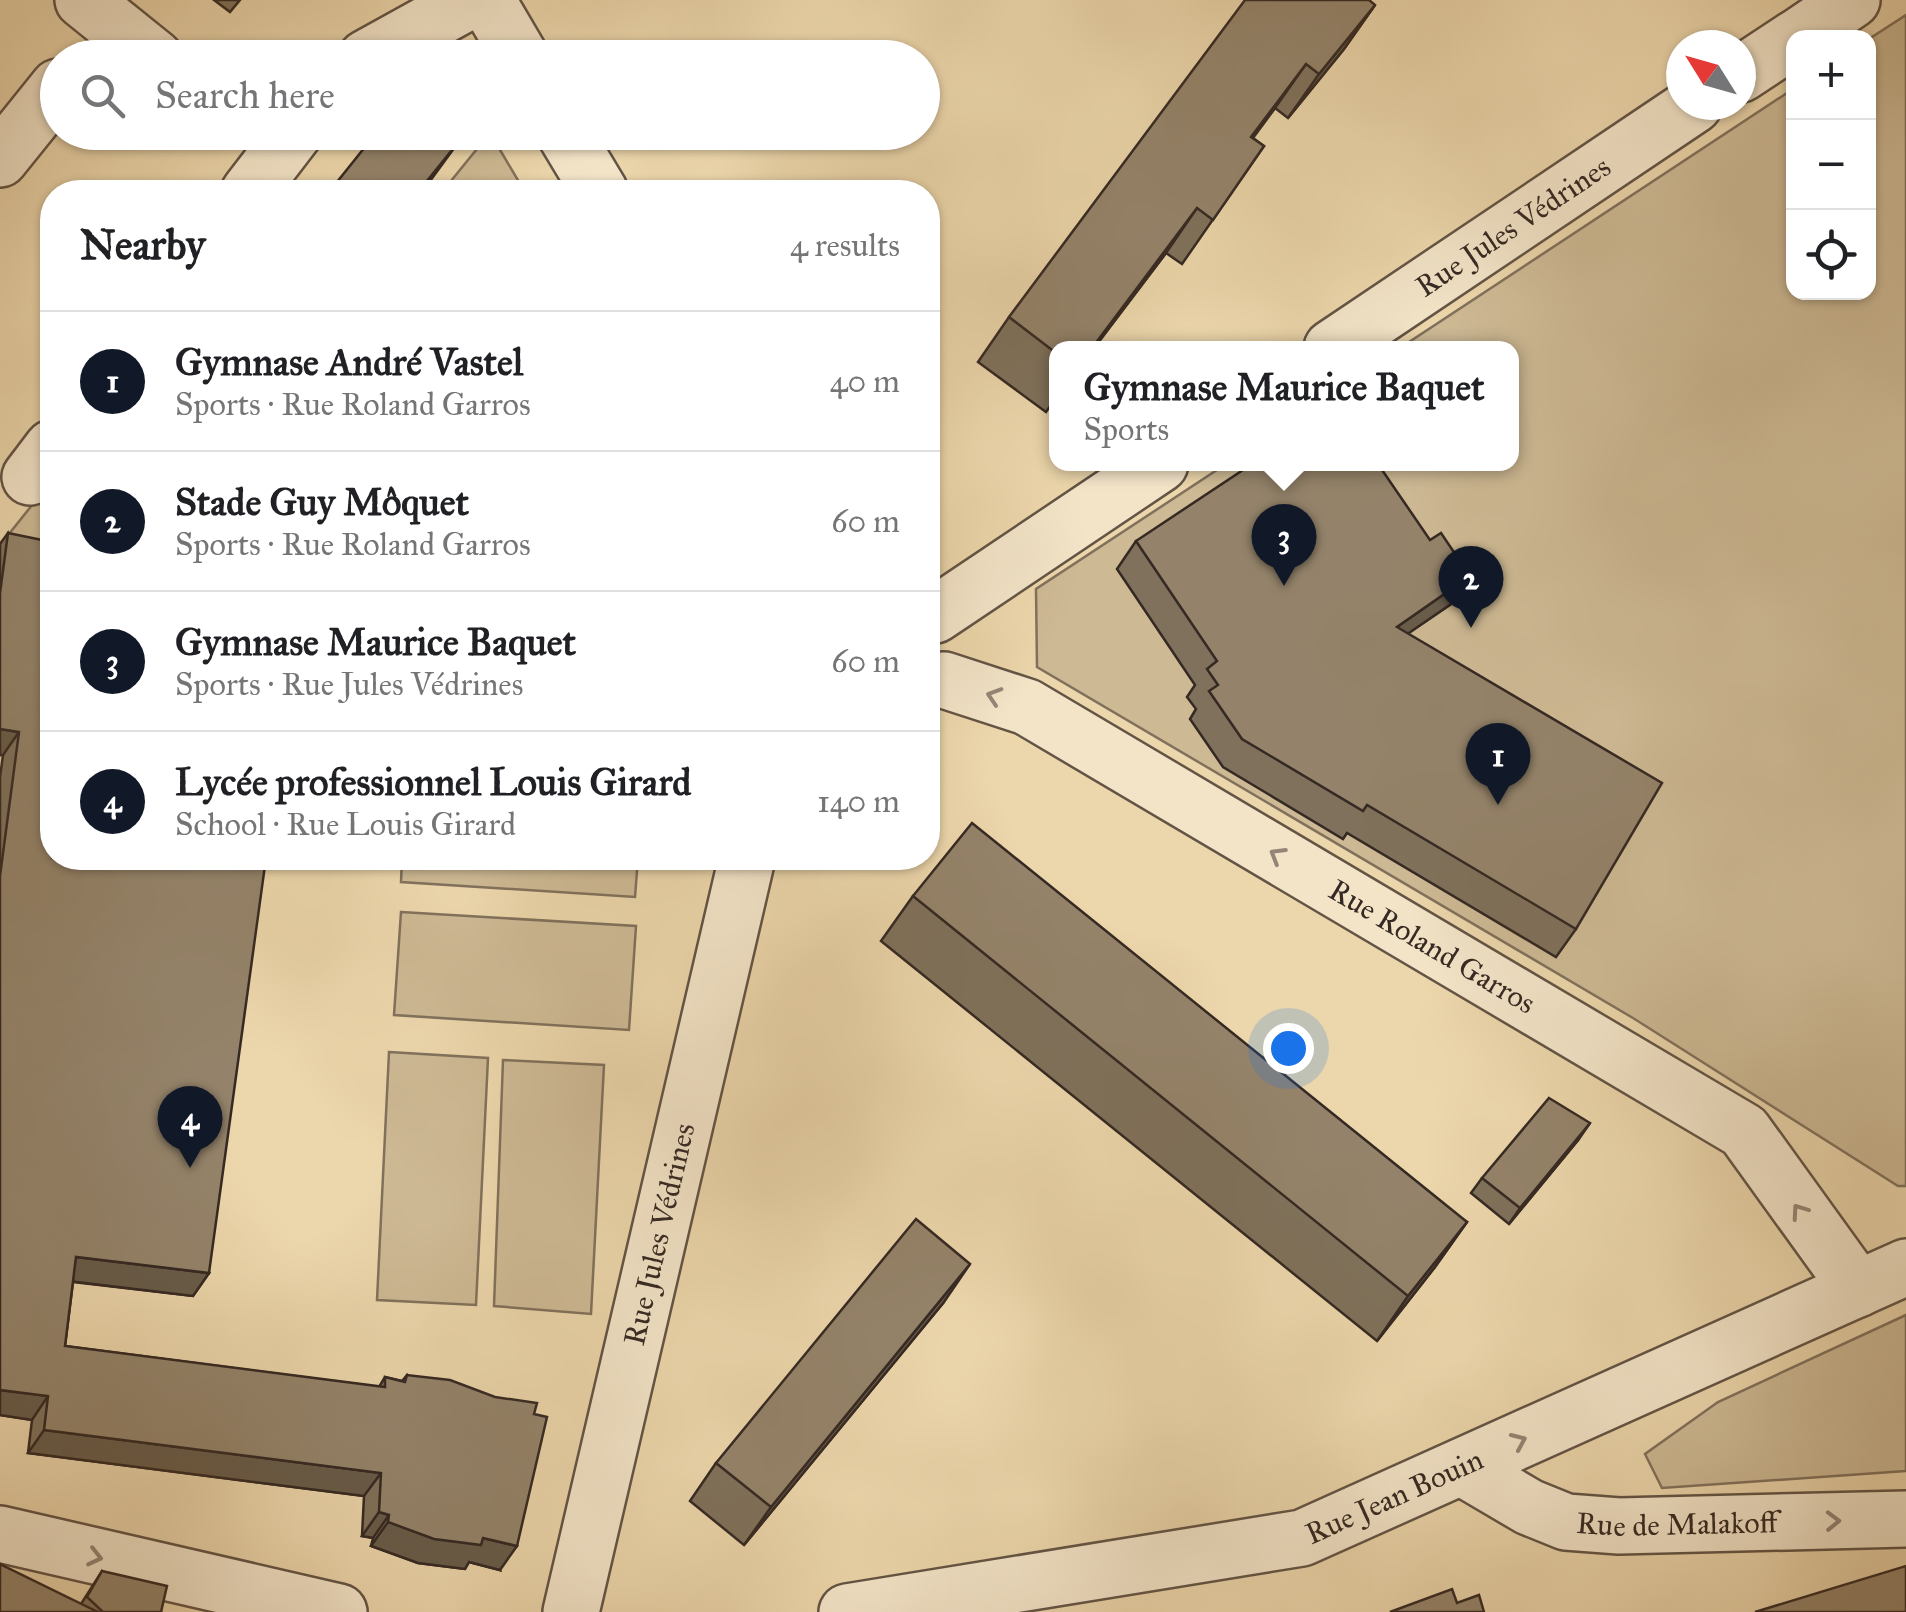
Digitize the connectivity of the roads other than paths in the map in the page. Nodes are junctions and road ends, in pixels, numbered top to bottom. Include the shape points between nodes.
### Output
1 (471, 0) edge
2 (487, 0) edge
3 (1852, 0) edge
4 (91, 26) edge
5 (1806, 30) edge
6 (119, 40) edge
7 (399, 40) edge
8 (510, 40) edge
9 (1786, 43) edge
10 (1756, 64) edge
11 (40, 109) edge
12 (1672, 120) edge
13 (281, 150) edge
14 (575, 150) edge
15 (0, 159) edge
16 (258, 180) edge
17 (593, 180) edge
18 (1342, 341) edge
19 (1149, 471) edge
20 (940, 605) edge
21 (940, 631) edge
22 (940, 677) edge
23 (940, 694) edge
24 (744, 870) edge
25 (1882, 1278) edge
26 (1461, 1468) junction
27 (1906, 1519) edge
28 (0, 1534) edge
29 (340, 1612) edge
30 (571, 1612) edge
31 (847, 1612) edge

1 - 7 street
2 - 8 street
3 - 5 street
4 - 6 street
9 - 10 street
11 - 15 street
12 - 18 street, Rue Jules Védrines
13 - 16 street
14 - 17 street
19 - 20 street
21 - 22 street via 947,650
25 -> 23 street, Rue Roland Garros via 1744,1131 1026,707
24 - 30 street, Rue Jules Védrines
26 -> 25 street, Rue Jean Bouin
26 -> 27 street, Rue de Malakoff via 1566,1522
26 - 31 street, Rue Jean Bouin via 1302,1538
28 -> 29 street

